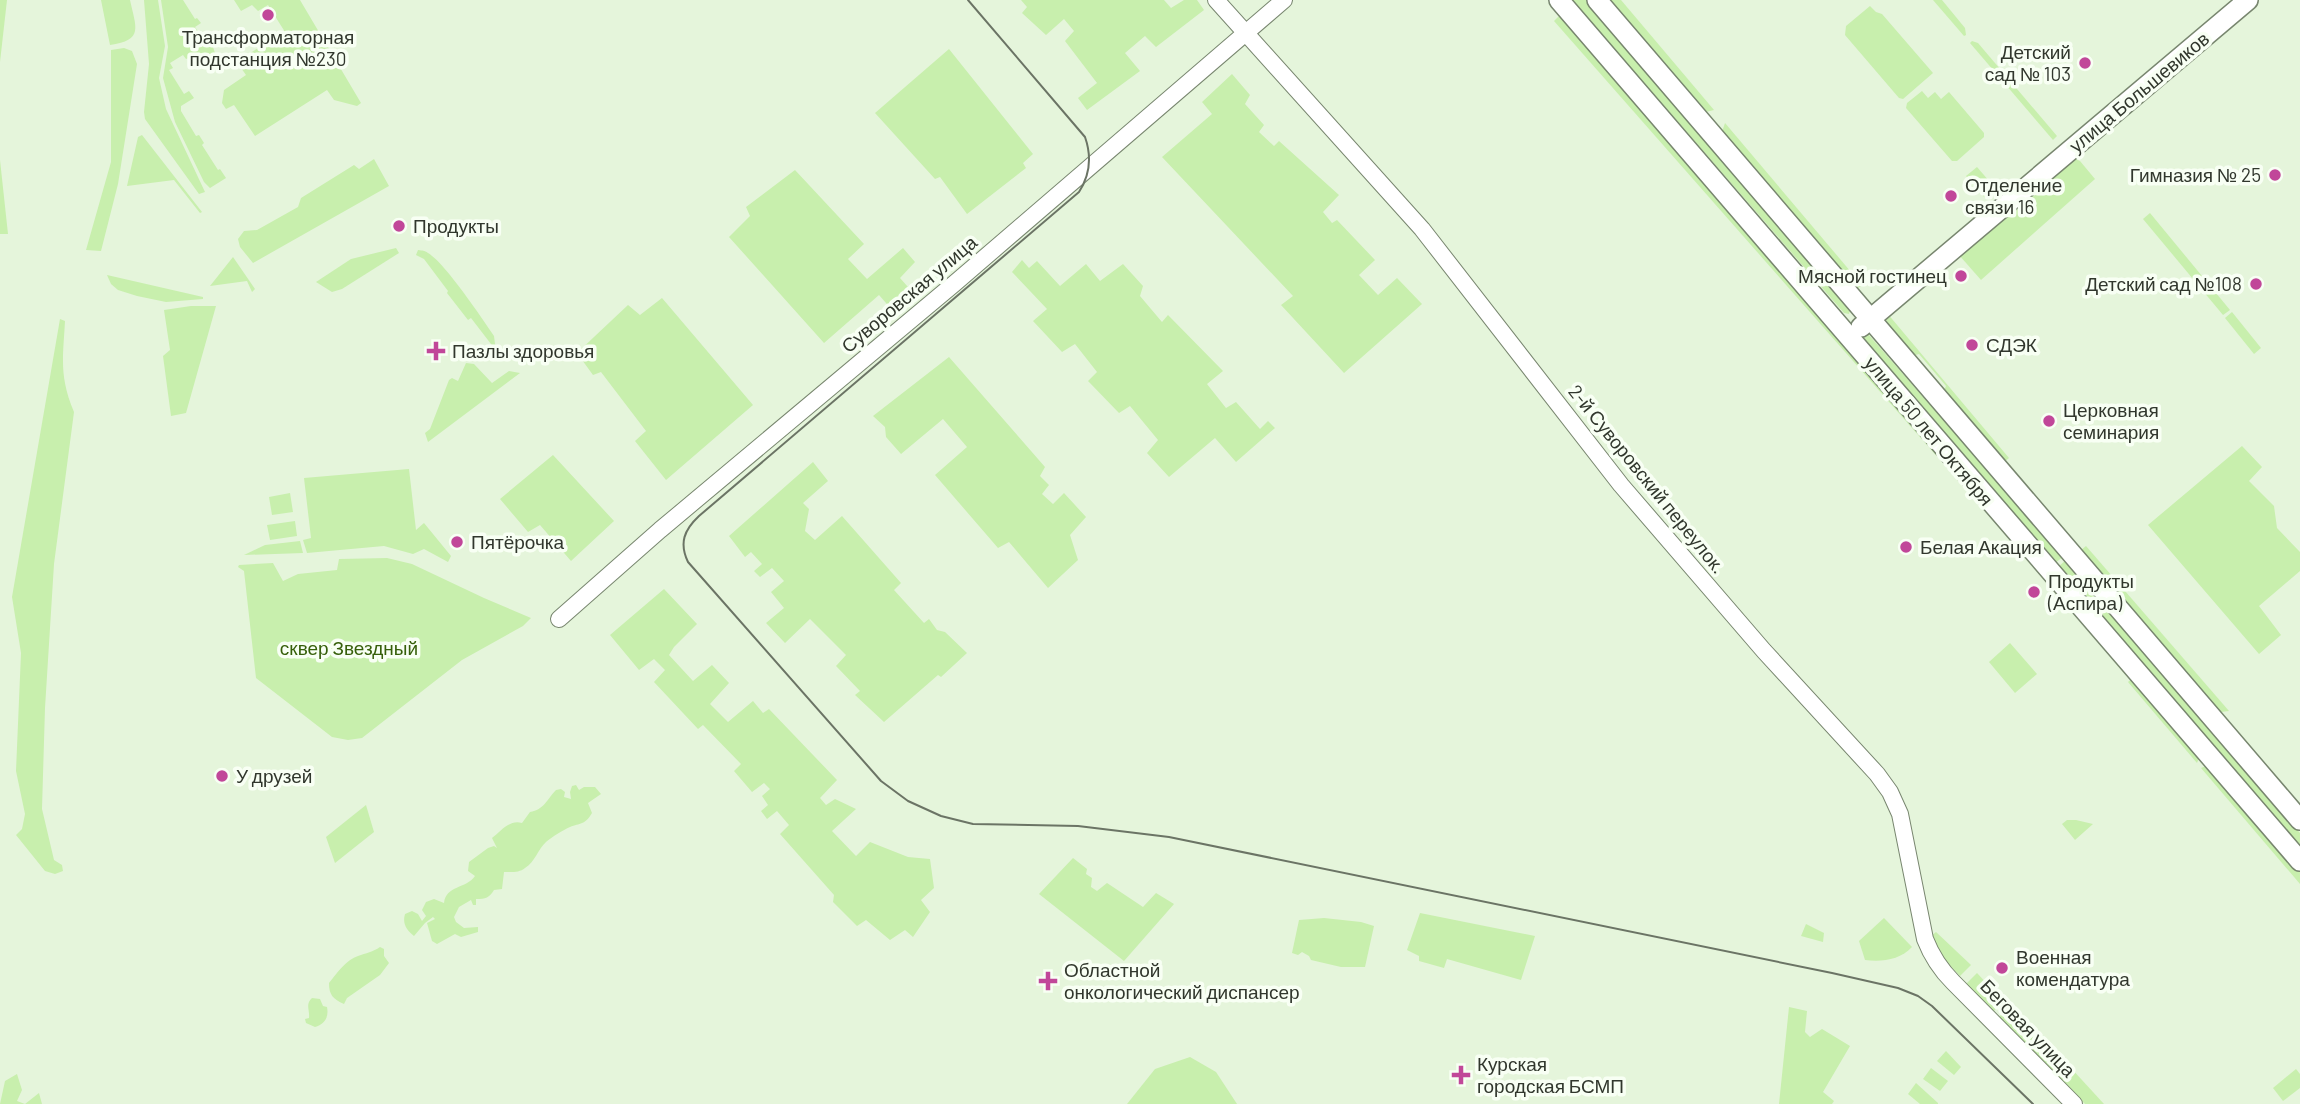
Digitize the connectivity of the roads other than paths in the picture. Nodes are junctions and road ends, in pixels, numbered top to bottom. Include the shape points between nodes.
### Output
1 (1216, 0) edge
2 (1284, 0) edge
3 (1559, 0) edge
4 (1597, 0) edge
5 (2248, 0) edge
6 (1246, 32) junction
7 (1869, 319) junction
8 (1849, 336) junction
9 (559, 619) dead end
10 (2300, 820) edge
11 (2300, 861) edge
12 (1952, 982) joint
13 (2074, 1104) edge

1 - 6 street, 2-й Суворовский переулок.
2 - 6 street, Суворовская улица
3 - 8 main road, улица 50 лет Октября
4 - 7 main road, улица 50 лет Октября
5 - 7 main road, улица Большевиков
6 - 9 street, Суворовская улица
6 - 12 street, 2-й Суворовский переулок. via 1422,229 1630,495 1877,774 1900,814 1931,954
7 - 8 main road, улица Большевиков
7 - 10 main road, улица 50 лет Октября
8 - 11 main road, улица 50 лет Октября
12 - 13 street, Беговая улица

